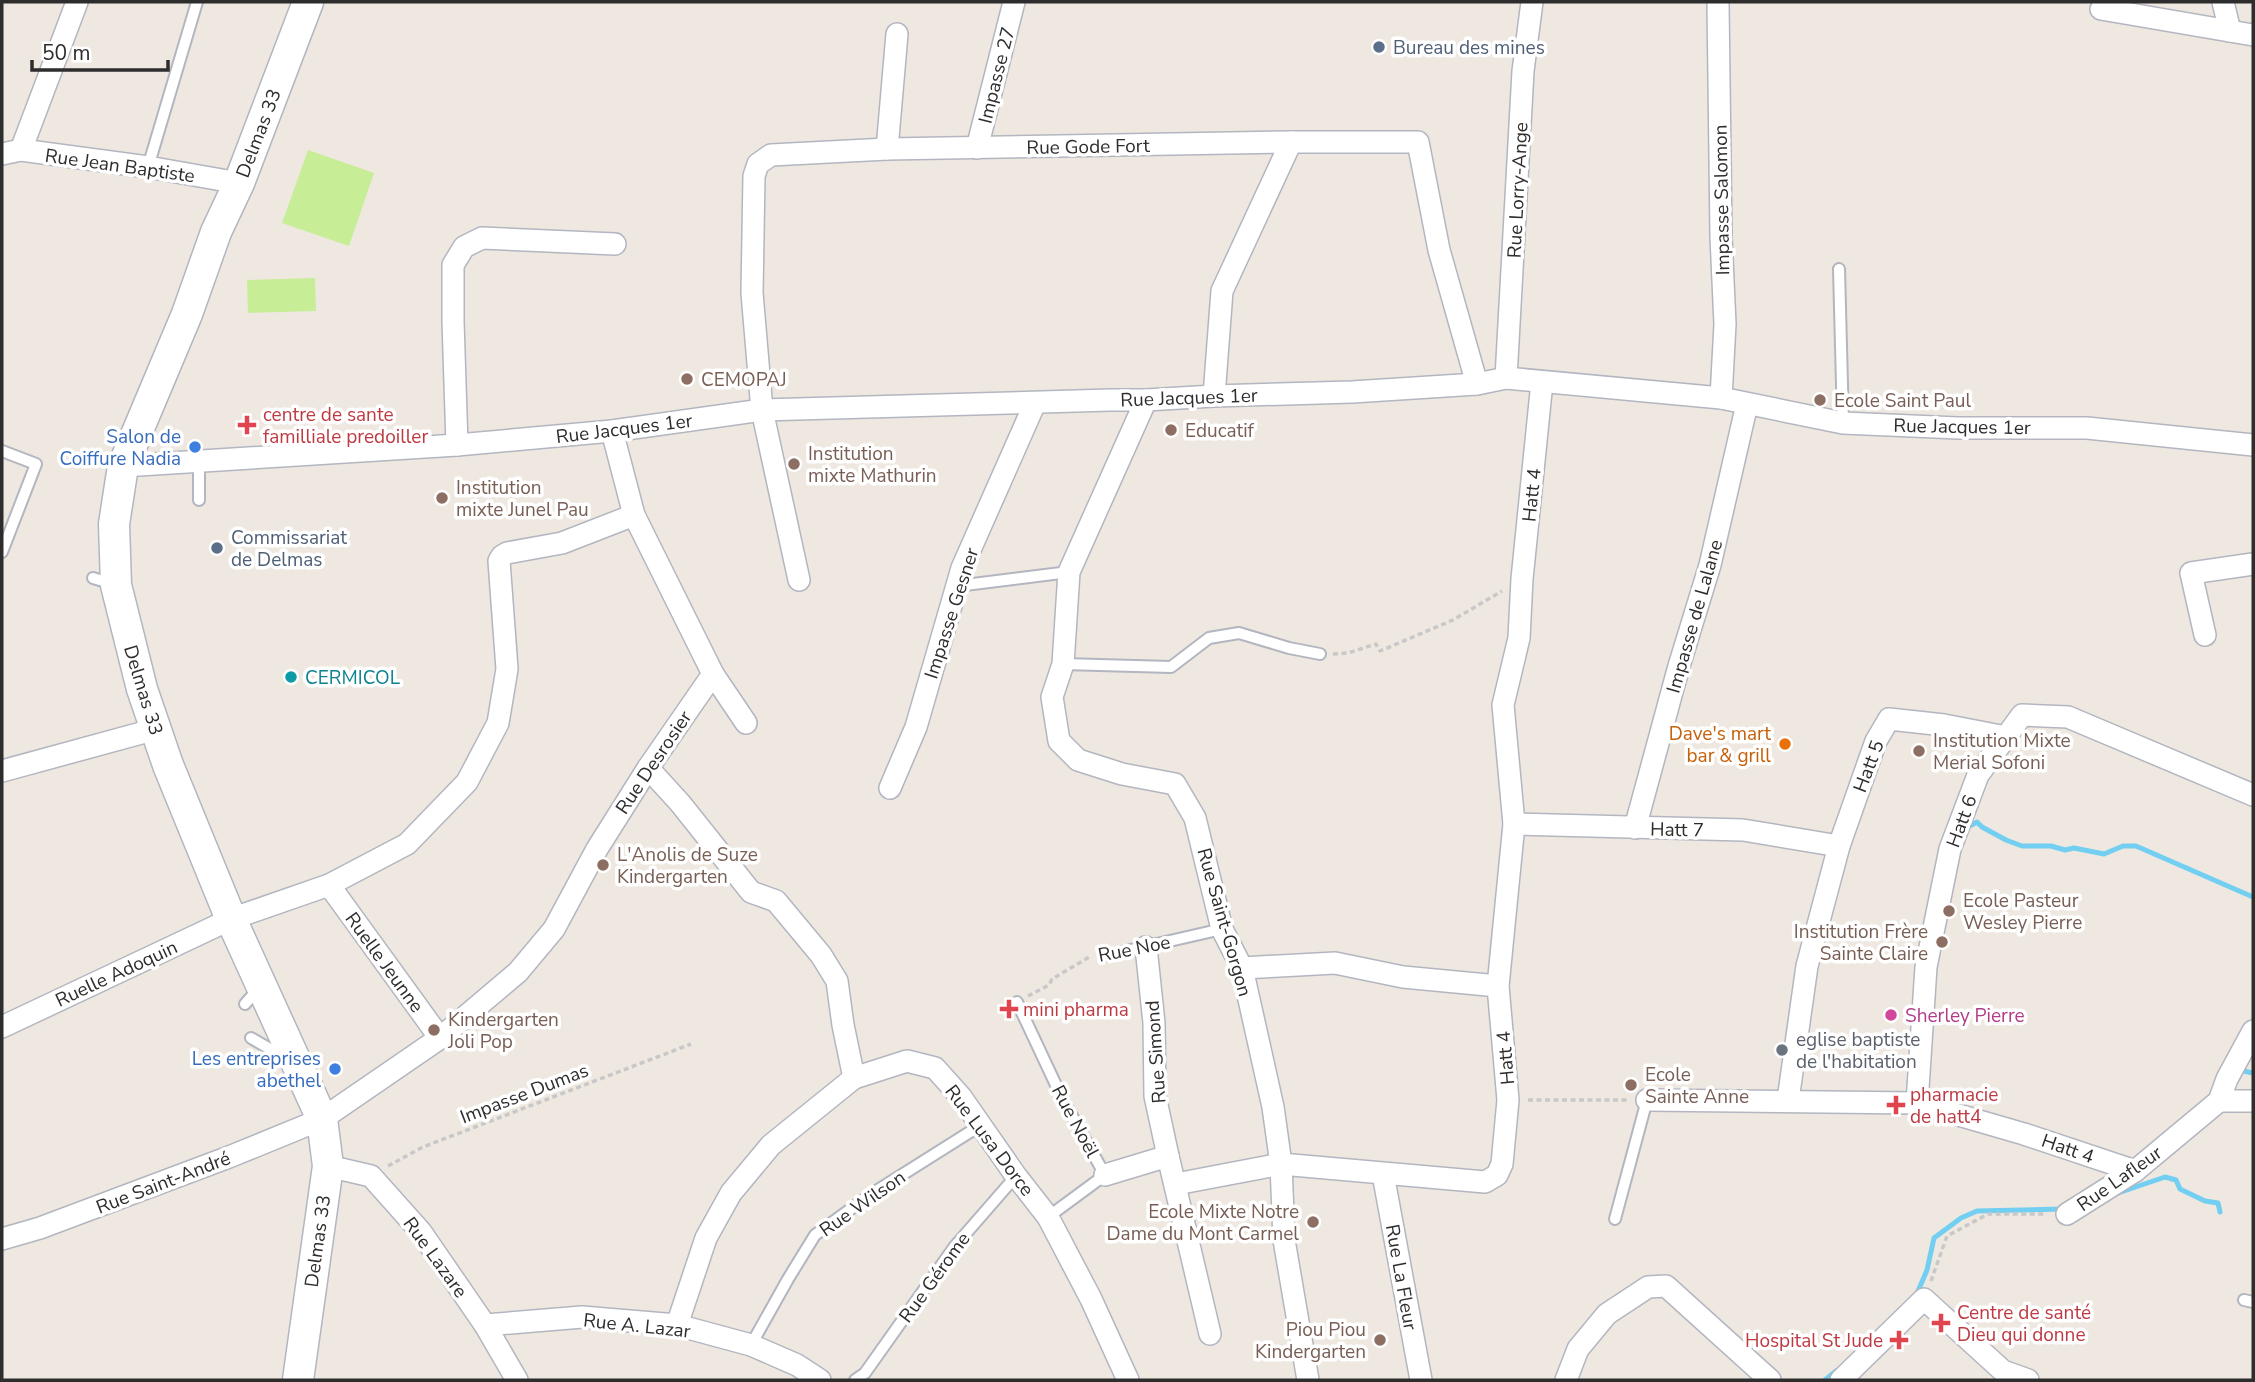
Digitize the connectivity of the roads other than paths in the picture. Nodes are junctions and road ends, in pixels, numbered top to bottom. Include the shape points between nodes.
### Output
1 (77, 2) edge
2 (197, 2) edge
3 (308, 2) edge
4 (1014, 2) edge
5 (1532, 2) edge
6 (1718, 2) edge
7 (2224, 2) edge
8 (2101, 9) dead end
9 (2230, 31) junction
10 (897, 34) dead end
11 (2253, 35) edge
12 (1291, 142) junction
13 (977, 148) junction
14 (887, 149) junction
15 (12, 152) edge
16 (148, 167) junction
17 (239, 183) junction
18 (615, 244) dead end
19 (1839, 269) dead end
20 (1506, 378) junction
21 (1542, 382) junction
22 (1476, 384) junction
23 (1214, 396) junction
24 (1721, 398) junction
25 (1146, 400) junction
26 (1035, 403) junction
27 (1747, 404) junction
28 (762, 410) junction
29 (1843, 423) junction
30 (612, 431) junction
31 (2253, 444) edge
32 (457, 445) junction
33 (2, 451) edge
34 (199, 459) junction
35 (123, 466) junction
36 (199, 500) dead end
37 (634, 515) junction
38 (2, 552) edge
39 (2253, 564) edge
40 (1069, 572) junction
41 (799, 580) dead end
42 (956, 586) junction
43 (2205, 635) dead end
44 (1320, 654) road end
45 (1063, 664) junction
46 (713, 674) junction
47 (746, 723) dead end
48 (156, 729) junction
49 (2006, 737) junction
50 (648, 768) junction
51 (2, 771) edge
52 (890, 788) dead end
53 (2253, 795) edge
54 (1514, 824) junction
55 (1635, 828) junction
56 (1839, 846) junction
57 (329, 885) junction
58 (231, 919) junction
59 (1222, 929) junction
60 (1146, 947) junction
61 (1104, 956) road end
62 (1241, 968) junction
63 (1499, 986) junction
64 (1017, 1002) road end
65 (2, 1027) edge
66 (2253, 1031) edge
67 (250, 1038) dead end
68 (440, 1038) junction
69 (292, 1052) junction
70 (854, 1078) junction
71 (1647, 1100) joint
72 (1788, 1100) junction
73 (2219, 1101) junction
74 (2253, 1101) edge
75 (1917, 1103) junction
76 (322, 1119) junction
77 (981, 1125) junction
78 (1168, 1156) junction
79 (1281, 1164) junction
80 (328, 1166) junction
81 (2135, 1171) junction
82 (1383, 1174) junction
83 (1105, 1175) junction
84 (1016, 1176) junction
85 (1175, 1184) junction
86 (2067, 1214) road end
87 (1048, 1217) junction
88 (1615, 1219) dead end
89 (2, 1239) edge
90 (485, 1325) junction
91 (677, 1325) junction
92 (1210, 1334) dead end
93 (751, 1345) junction
94 (2002, 1376) edge
95 (298, 1380) edge
96 (517, 1380) edge
97 (820, 1380) edge
98 (855, 1380) edge
99 (1128, 1380) edge
100 (1308, 1380) edge
101 (1421, 1380) edge
102 (1566, 1380) edge
103 (1770, 1380) edge
104 (1841, 1380) edge
105 (2028, 1380) edge

1 - 15 street
2 - 16 lane
3 - 17 main road, Delmas 33
4 - 13 street, Impasse 27
5 - 20 street, Rue Lorry-Ange via 1523,71
6 - 24 street, Impasse Salomon via 1725,324
7 - 9 street
8 - 9 street
9 - 11 street
10 - 14 street
12 - 13 street, Rue Gode Fort
12 - 22 street, Rue Gode Fort via 1418,142 1439,250
12 - 23 street via 1223,291
13 - 14 street, Rue Gode Fort
14 - 28 street, Rue Gode Fort via 771,155 758,164 752,293
15 - 16 street, Rue Jean Baptiste
16 - 17 street, Rue Jean Baptiste
17 - 35 main road, Delmas 33
18 - 32 street via 482,238 464,247 453,265
19 - 29 lane
20 - 21 street, Rue Jacques 1er
20 - 22 street, Rue Jacques 1er
21 - 24 street, Rue Jacques 1er
21 - 54 street, Hatt 4 via 1519,638 1503,705
22 - 23 street, Rue Jacques 1er
23 - 25 street, Rue Jacques 1er
24 - 27 street, Rue Jacques 1er
25 - 26 street, Rue Jacques 1er
25 - 40 street, Rue Saint-Gorgon
26 - 28 street, Rue Jacques 1er
26 - 42 street, Impasse Gesner
27 - 29 street, Rue Jacques 1er
27 - 55 street, Impasse de Lalane via 1710,565
28 - 30 street, Rue Jacques 1er
28 - 41 street
29 - 31 street, Rue Jacques 1er via 2087,428
30 - 32 street, Rue Jacques 1er
30 - 37 street
32 - 34 street, Rue Jacques 1er
33 - 38 lane via 36,464
34 - 35 street, Rue Jacques 1er
34 - 36 lane
35 - 48 main road, Delmas 33 via 104,582
37 - 46 street
37 - 57 street, Ruelle Adoquin via 562,543 502,556 507,669 498,723 486,746 467,782 407,844
39 - 43 street via 2191,573
40 - 42 lane
40 - 45 street, Rue Saint-Gorgon
42 - 52 street, Impasse Gesner via 916,727
44 - 45 lane via 1239,633 1209,638 1171,667
45 - 59 street, Rue Saint-Gorgon via 1052,697 1059,741 1078,760 1175,784 1195,818
46 - 47 street
46 - 50 street, Rue Desrosier
48 - 51 street
48 - 58 main road, Delmas 33
49 - 53 street, Hatt 6 via 2022,715 2068,717
49 - 56 street, Hatt 5 via 1889,719 1876,741
49 - 75 street, Hatt 6 via 1978,775 1950,849 1926,967
50 - 68 street, Rue Desrosier via 554,929 518,972
50 - 70 street via 751,892 776,901 821,955 836,981
54 - 55 street, Hatt 7
54 - 63 street, Hatt 4
55 - 56 street, Hatt 7 via 1744,830
56 - 72 street via 1807,966
57 - 58 street, Ruelle Adoquin
57 - 68 street, Ruelle Jeunne
58 - 65 street, Ruelle Adoquin
58 - 69 main road, Delmas 33 via 254,994
59 - 60 lane, Rue Noe
59 - 62 street, Rue Saint-Gorgon
60 - 61 lane, Rue Noe
60 - 78 street, Rue Simond via 1155,1096
62 - 63 street via 1335,963 1403,977
62 - 79 street, Rue Saint-Gorgon via 1273,1107
63 - 82 street, Hatt 4 via 1508,1100 1497,1175 1485,1182
64 - 83 lane, Rue Noël
66 - 73 street, Rue Lafleur
67 - 69 lane via 272,1050
68 - 76 street, Rue Desrosier
69 - 76 main road, Delmas 33
70 - 77 street, Rue Lusa Dorce via 907,1061 935,1068
70 - 91 street, Rue Lusa Dorce via 772,1145 731,1193 706,1238
71 - 72 street, Hatt 4
71 - 88 lane
72 - 75 street, Hatt 4
73 - 74 street
73 - 81 street, Rue Lafleur
75 - 81 street, Hatt 4
76 - 80 main road, Delmas 33
76 - 89 street, Rue Saint-André
77 - 84 street, Rue Lusa Dorce
77 - 93 lane, Rue Wilson via 815,1235
78 - 83 street
78 - 85 street, Rue Simond
79 - 82 street
79 - 85 street
79 - 100 street, Rue Saint-Gorgon via 1284,1240
80 - 90 street, Rue Lazare via 371,1176 421,1232
80 - 95 main road, Delmas 33
81 - 86 street, Rue Lafleur
82 - 101 street, Rue La Fleur
83 - 87 lane, Rue Noël
84 - 87 street, Rue Lusa Dorce
84 - 98 lane, Rue Gérome via 955,1246 865,1373
85 - 92 street, Rue Simond
87 - 99 street, Rue Lusa Dorce
90 - 91 street, Rue A. Lazar via 582,1317
90 - 96 street, Rue Lazare
91 - 93 street, Rue A. Lazar
93 - 97 street, Rue A. Lazar via 797,1364
94 - 104 street via 1924,1300
94 - 105 street
102 - 103 street via 1578,1349 1607,1314 1648,1287 1666,1286

